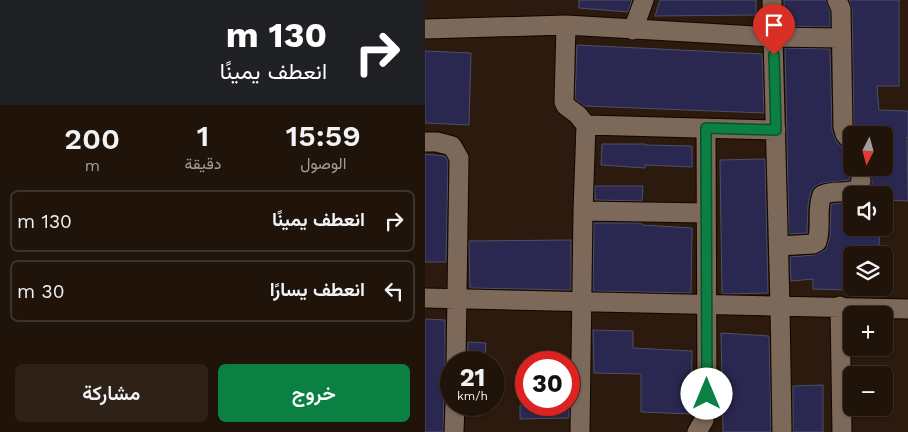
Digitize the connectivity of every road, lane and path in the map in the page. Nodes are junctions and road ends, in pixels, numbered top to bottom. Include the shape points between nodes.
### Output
1 (644, 0) edge
2 (772, 0) edge
3 (837, 0) edge
4 (566, 25) junction
5 (425, 29) edge
6 (633, 30) junction
7 (773, 37) junction
8 (841, 38) junction
9 (586, 125) junction
10 (843, 127) edge
11 (706, 128) junction
12 (776, 130) junction
13 (425, 142) edge
14 (861, 176) edge
15 (583, 211) junction
16 (706, 213) junction
17 (779, 246) junction
18 (425, 298) edge
19 (457, 299) junction
20 (581, 302) junction
21 (706, 304) junction
22 (780, 306) junction
23 (840, 306) junction
24 (908, 309) edge
25 (456, 351) edge
26 (455, 416) edge
27 (454, 432) edge
28 (580, 432) edge
29 (697, 432) edge
30 (781, 432) edge
31 (842, 432) edge

1 - 6 street
2 - 7 street
3 - 8 street via 841,9
4 - 5 street
4 - 6 street
4 - 9 street via 564,102
6 - 7 street
7 - 8 street
7 - 12 street
8 - 10 street
9 - 11 street
9 - 15 street
11 - 12 street
11 - 16 street
12 - 17 street
13 - 19 street via 453,146 459,158
14 - 17 street via 859,188 855,191 821,194 817,242
15 - 16 street
15 - 20 street
16 - 21 street
17 - 22 street
18 - 19 street
19 - 20 street
19 - 25 street
20 - 21 street
20 - 28 street
21 - 22 street
21 - 29 street via 707,394 704,420
22 - 23 street
22 - 30 street
23 - 24 street
23 - 31 street
26 - 27 street

